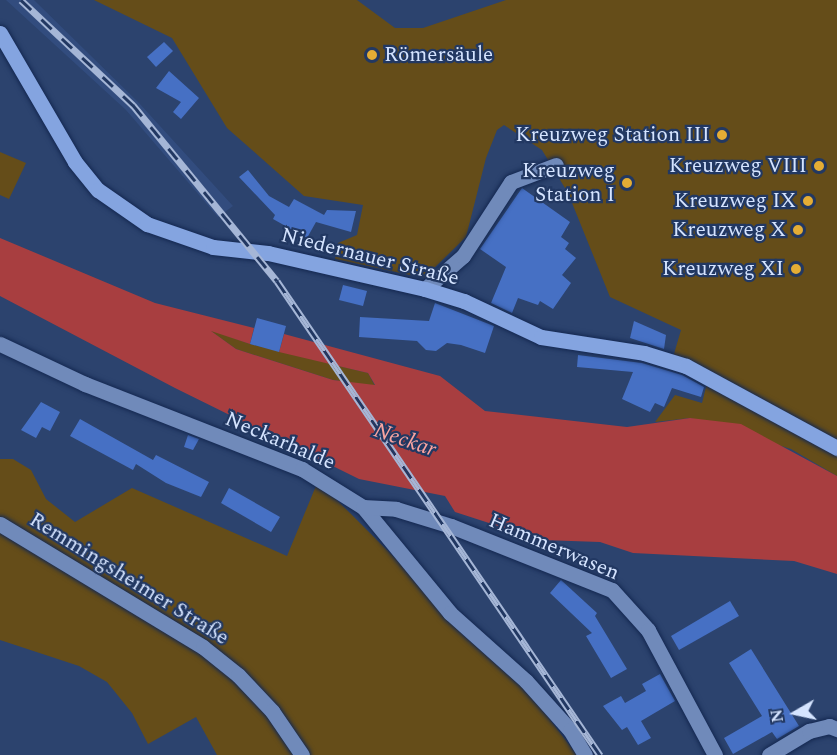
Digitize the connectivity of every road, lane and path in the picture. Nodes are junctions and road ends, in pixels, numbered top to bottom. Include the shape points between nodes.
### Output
1 (0, 33) edge
2 (556, 165) dead end
3 (425, 288) junction
4 (0, 344) edge
5 (837, 448) edge
6 (363, 507) junction
7 (0, 524) edge
8 (837, 729) edge
9 (302, 755) edge
10 (585, 755) edge
11 (715, 755) edge
12 (769, 755) edge

1 - 3 main road, Niedernauer Straße via 30,79 58,137 98,190 119,208 176,237 213,247 268,254
2 - 3 street via 511,182 463,256
3 - 5 main road, Niedernauer Straße via 541,337 644,352 686,366
4 - 6 street, Neckarhalde via 85,384 302,469
6 - 10 street, Neckarhalde via 450,613 526,681 570,730
6 - 11 street, Hammerwasen via 396,509 451,526 612,590 648,630
7 - 9 street, Remmingsheimer Straße via 203,646 272,711
8 - 12 street via 828,726 809,731

